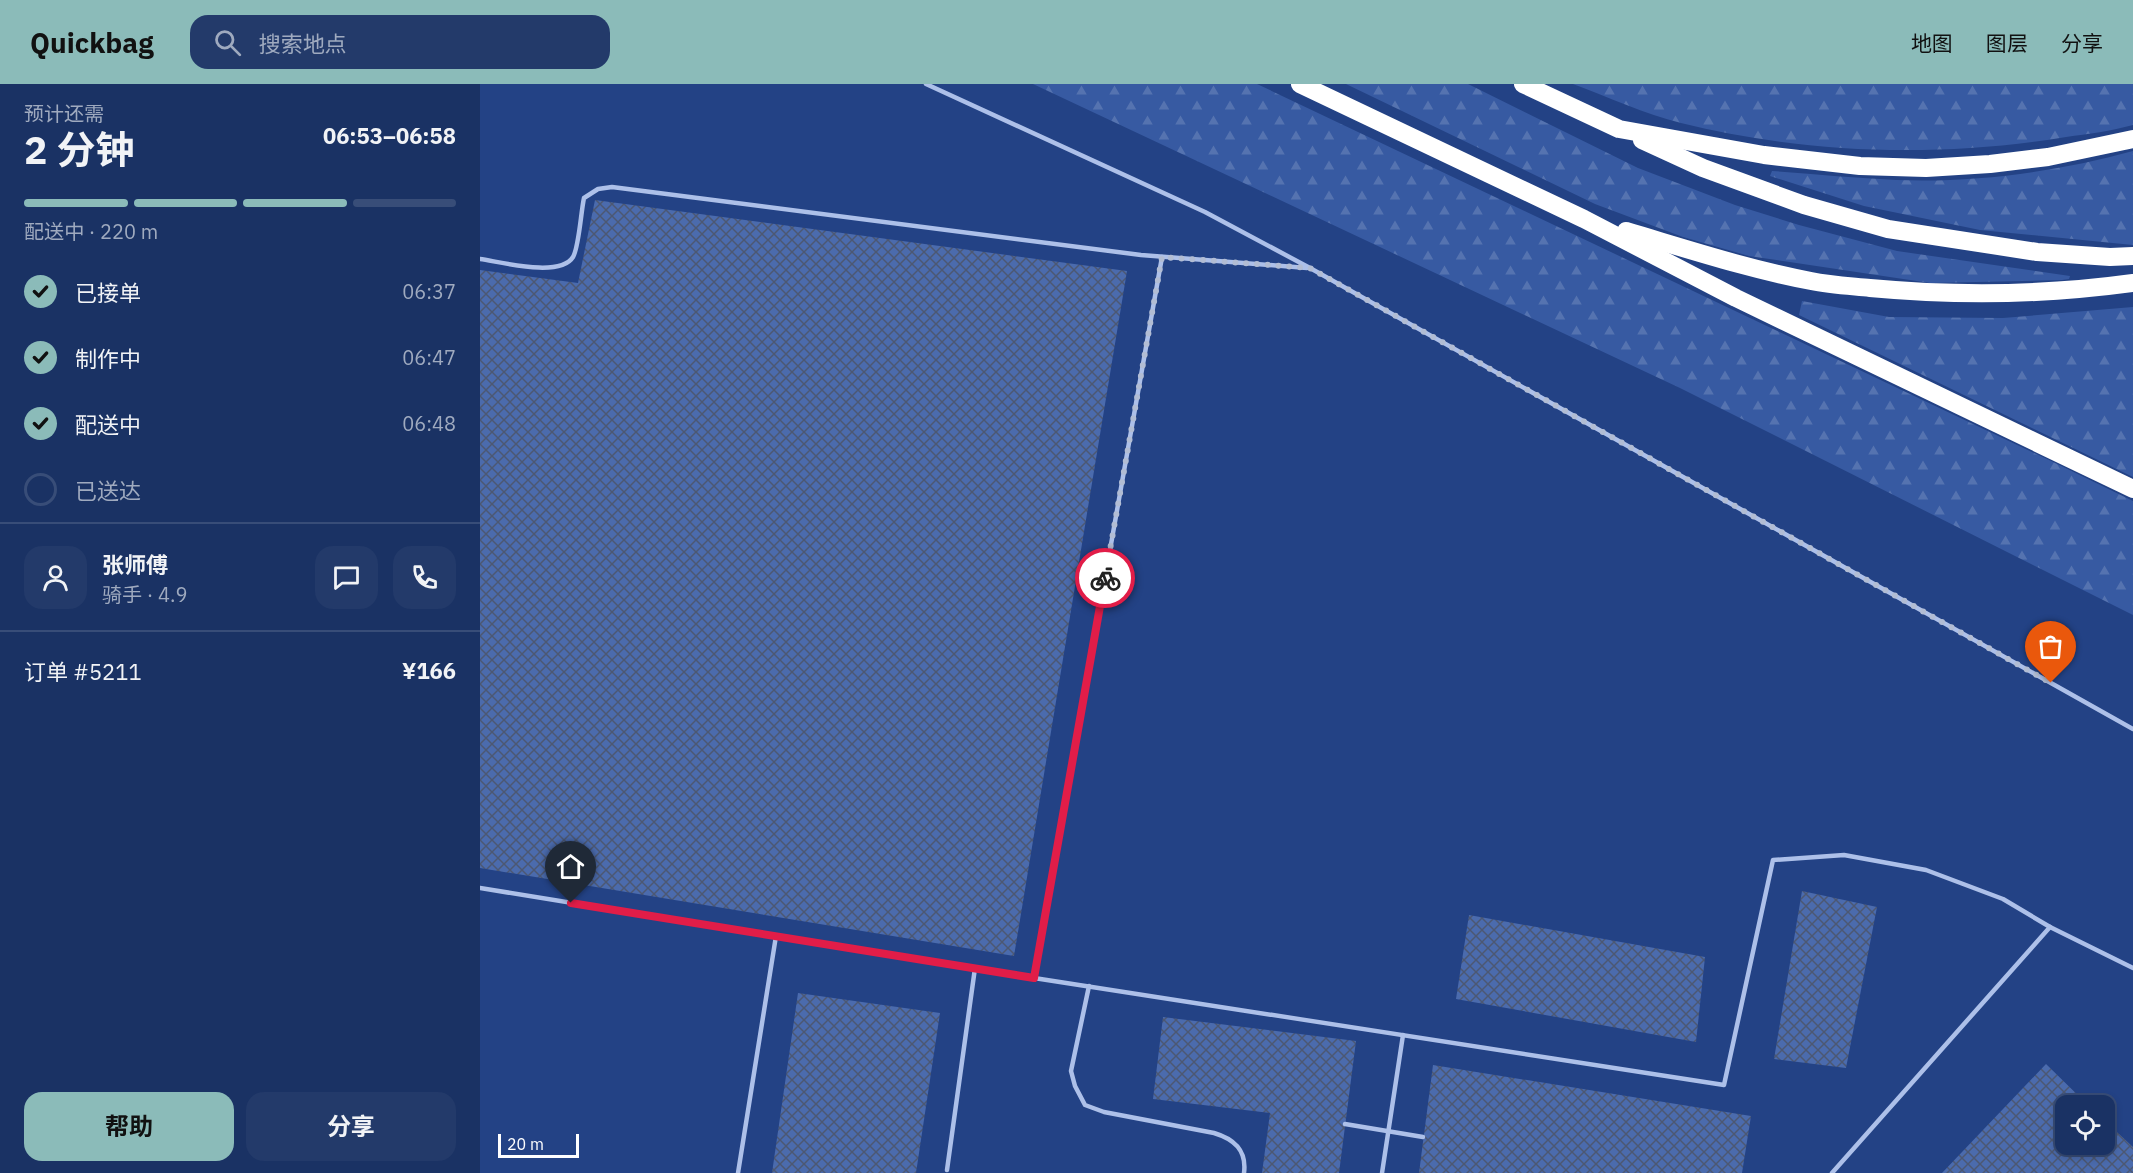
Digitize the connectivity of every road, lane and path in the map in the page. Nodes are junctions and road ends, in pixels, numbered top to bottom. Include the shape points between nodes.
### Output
1 (926, 84) edge
2 (1300, 84) edge
3 (1523, 84) edge
4 (1619, 129) junction
5 (2133, 139) edge
6 (1584, 219) junction
7 (2133, 256) edge
8 (1162, 257) junction
9 (480, 258) edge
10 (1310, 268) junction
11 (2133, 283) edge
12 (2133, 489) edge
13 (2133, 729) edge
14 (480, 888) edge
15 (2050, 927) junction
16 (776, 936) junction
17 (975, 968) junction
18 (2133, 968) edge
19 (1034, 978) junction
20 (1089, 986) junction
21 (1403, 1035) junction
22 (1346, 1124) dead end
23 (1388, 1132) junction
24 (1424, 1137) dead end
25 (947, 1170) dead end
26 (738, 1173) edge
27 (1244, 1173) edge
28 (1383, 1173) edge
29 (1832, 1173) edge

1 - 10 lane via 1205,212
2 - 6 highway
3 - 4 highway
4 - 5 highway via 1764,155 1860,166 1926,168 2048,157
4 - 7 highway via 1725,176 1804,205 1888,229 2037,252
6 - 11 highway via 1813,282 1924,293 1997,294 2084,290
6 - 12 highway via 1736,298
8 - 9 lane via 612,187 598,189 584,198 574,255 567,264 552,268
8 - 10 lane
8 - 19 lane
10 - 13 lane
14 - 16 lane
15 - 18 lane
15 - 21 lane via 2003,899 1926,870 1844,855 1773,860 1724,1085
15 - 29 lane
16 - 17 lane
16 - 26 lane
17 - 19 lane
17 - 25 lane
19 - 20 lane
20 - 21 lane
20 - 27 lane via 1071,1071 1085,1105 1230,1138 1241,1151
21 - 23 lane
22 - 23 lane
23 - 24 lane
23 - 28 lane

